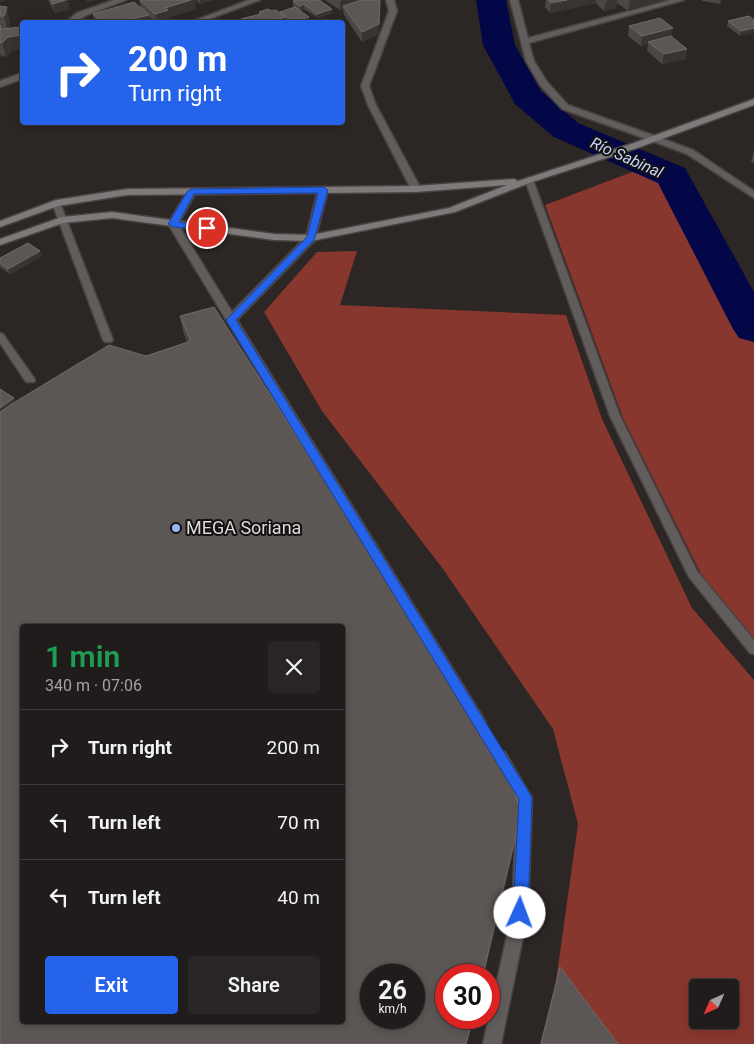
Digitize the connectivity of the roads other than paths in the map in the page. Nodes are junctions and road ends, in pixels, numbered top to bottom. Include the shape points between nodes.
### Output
1 (122, 0) edge
2 (256, 0) edge
3 (390, 0) edge
4 (514, 0) edge
5 (680, 0) edge
6 (72, 20) edge
7 (201, 20) edge
8 (524, 42) junction
9 (20, 77) edge
10 (0, 84) edge
11 (754, 102) edge
12 (655, 138) junction
13 (533, 179) junction
14 (416, 189) junction
15 (323, 190) junction
16 (191, 192) junction
17 (754, 195) edge
18 (56, 203) junction
19 (62, 220) junction
20 (0, 224) edge
21 (173, 224) junction
22 (311, 238) junction
23 (0, 242) edge
24 (230, 320) junction
25 (0, 336) edge
26 (108, 340) dead end
27 (30, 380) dead end
28 (754, 649) edge
29 (484, 731) edge
30 (494, 748) edge
31 (492, 1044) edge

1 - 6 street
2 - 7 street
3 - 14 street via 393,11 365,86
4 - 8 street
5 - 8 street
8 - 12 street via 530,61 543,83 565,107
9 - 10 street
11 - 12 main road
12 - 13 main road
12 - 17 lane via 690,152
13 - 14 main road
13 - 22 main road via 452,210
13 - 28 lane via 615,416 693,574
14 - 15 main road
15 - 16 main road
15 - 22 street
16 - 18 main road via 126,192
16 - 21 street
18 - 19 lane
18 - 20 main road
19 - 21 main road via 112,214
19 - 23 main road
19 - 26 lane
21 - 22 main road via 274,237
21 - 24 street
22 - 24 street
24 - 29 street
25 - 27 lane
30 - 31 street via 525,798 520,913

